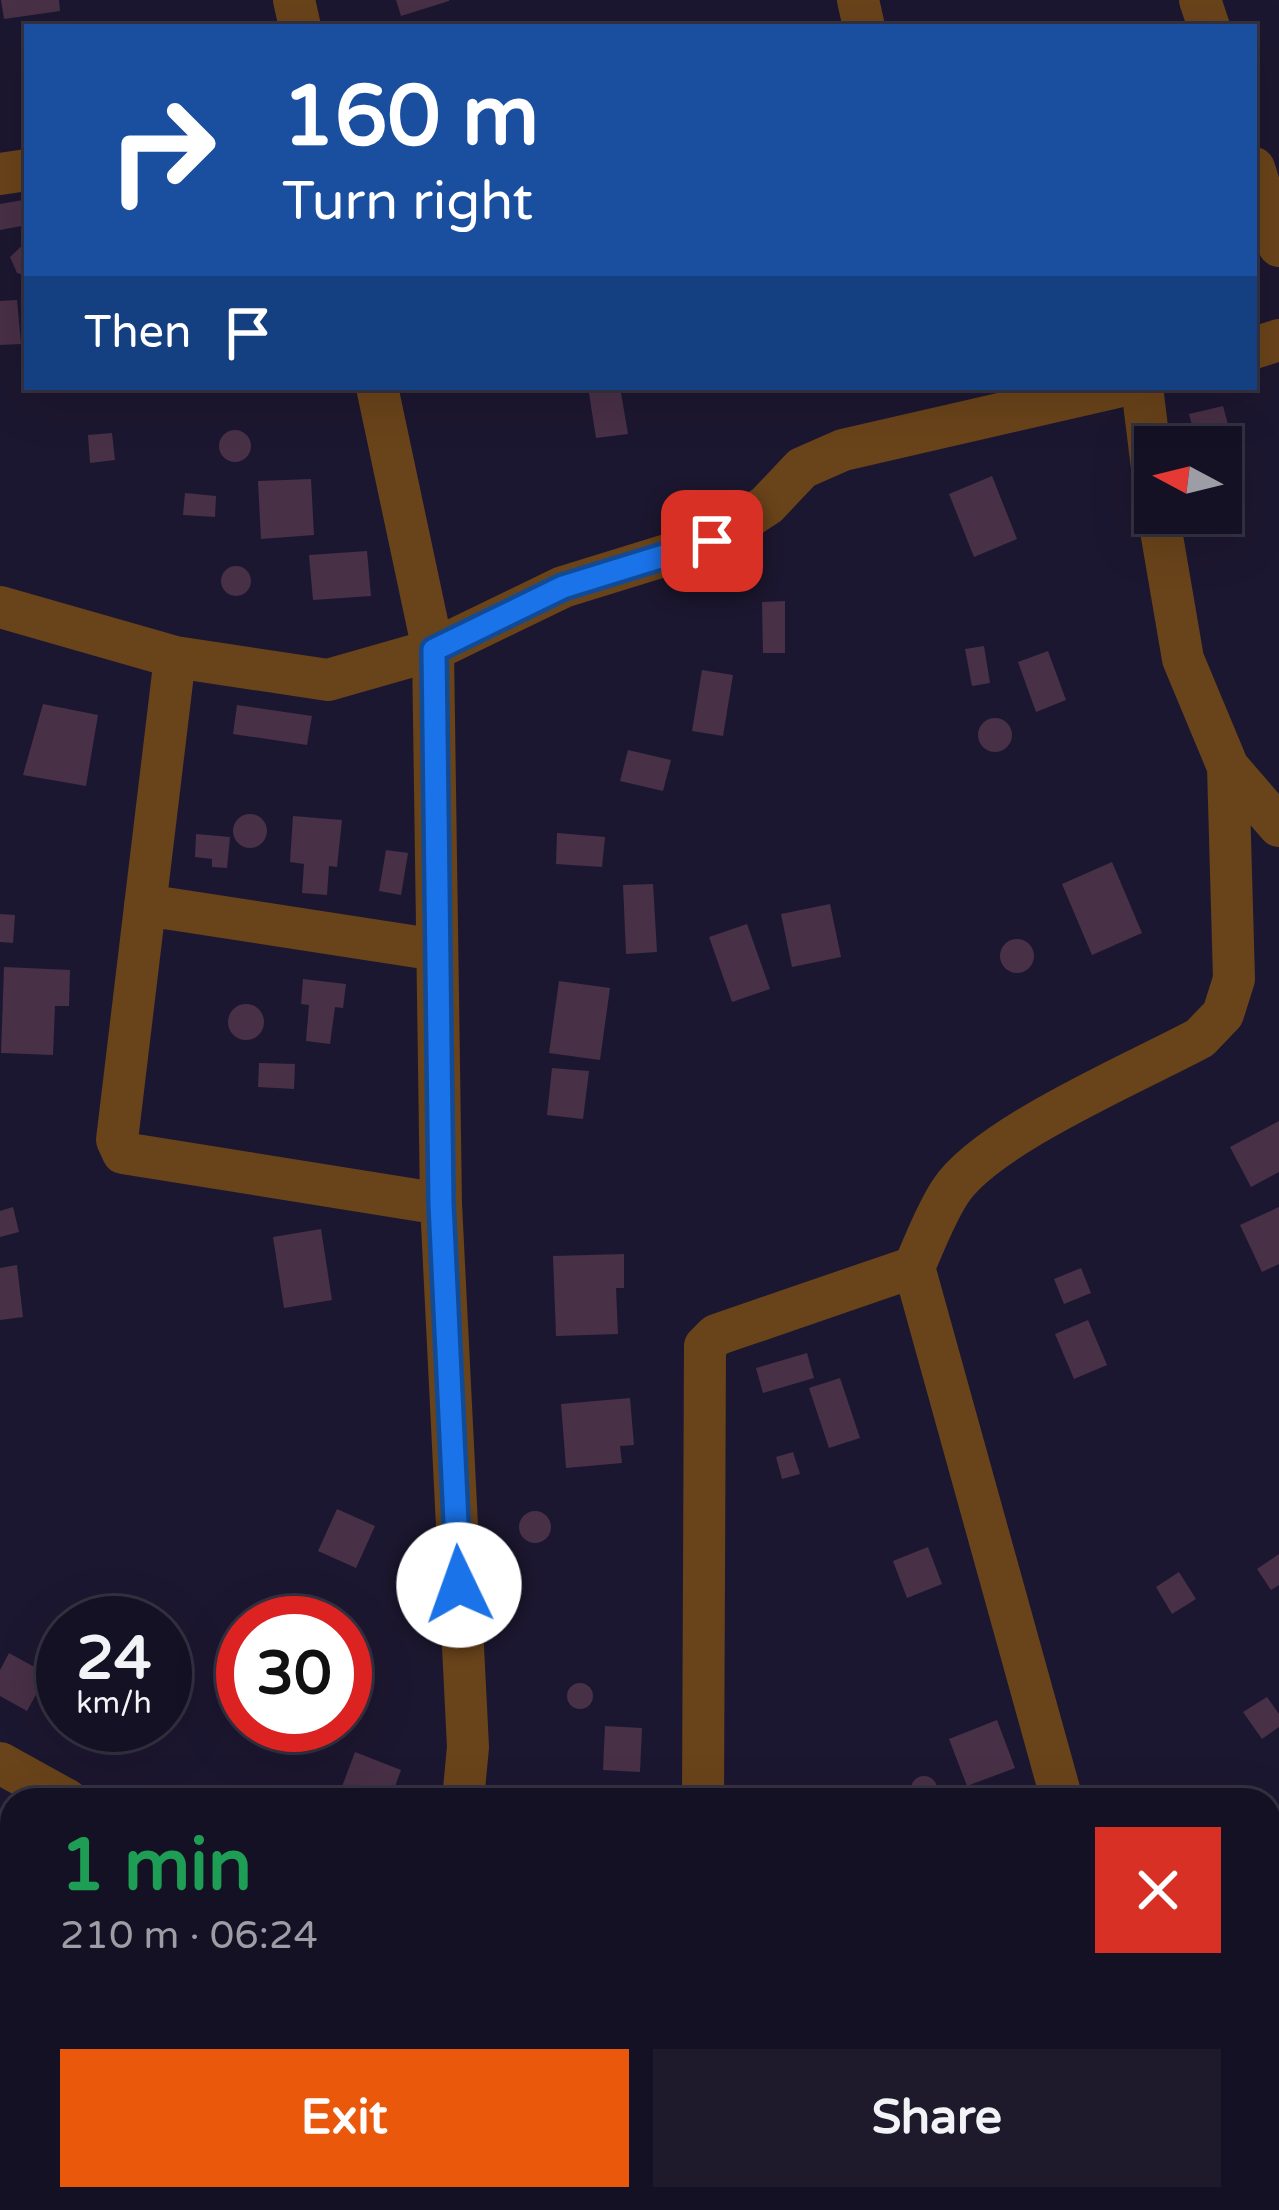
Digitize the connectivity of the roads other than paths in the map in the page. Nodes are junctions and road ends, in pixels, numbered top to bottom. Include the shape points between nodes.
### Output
1 (1257, 177) edge
2 (1279, 246) edge
3 (378, 390) edge
4 (1091, 390) edge
5 (1142, 390) edge
6 (957, 405) edge
7 (1147, 426) edge
8 (1162, 534) edge
9 (0, 607) edge
10 (434, 650) junction
11 (175, 657) junction
12 (1228, 767) junction
13 (1279, 826) edge
14 (145, 905) junction
15 (437, 950) junction
16 (441, 1204) junction
17 (914, 1267) junction
18 (0, 1763) edge
19 (45, 1788) edge
20 (464, 1788) edge
21 (703, 1788) edge
22 (1059, 1788) edge

1 - 2 street
3 - 10 street
4 - 6 street
5 - 7 street
6 - 10 street via 802,468 767,505 712,541 563,587
8 - 12 street via 1183,659
9 - 11 street
10 - 11 street via 328,680
10 - 15 street
11 - 14 street
12 - 13 street
12 - 17 street via 1234,979 1222,1014 1200,1039 972,1167 950,1191
14 - 15 street
14 - 16 street via 117,1140 123,1153
15 - 16 street
16 - 20 street
17 - 21 street via 716,1335 705,1346
17 - 22 street
18 - 19 street

